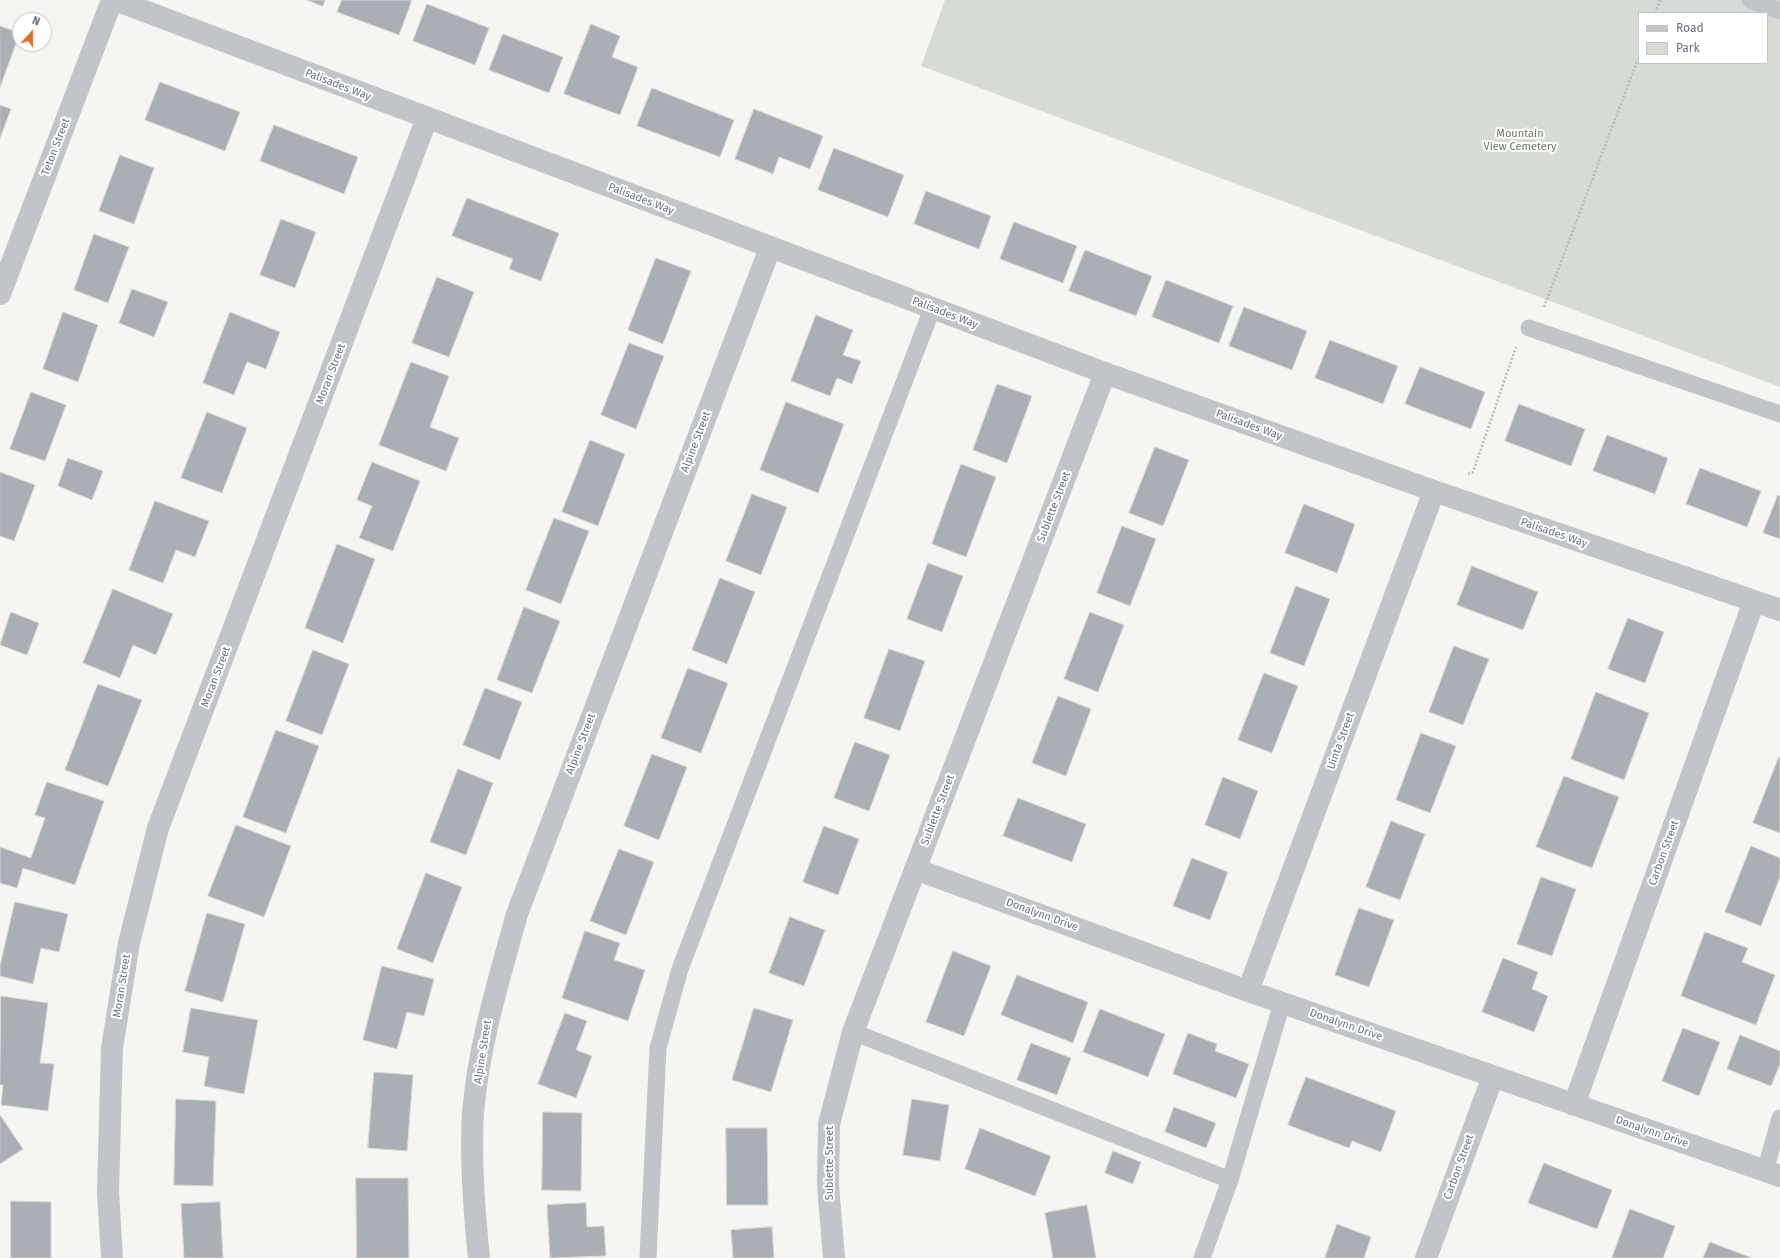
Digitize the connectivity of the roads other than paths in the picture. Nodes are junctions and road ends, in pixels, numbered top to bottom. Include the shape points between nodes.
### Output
1 (114, 0) edge
2 (1750, 0) edge
3 (1780, 11) edge
4 (427, 118) junction
5 (770, 248) junction
6 (0, 294) edge
7 (932, 309) junction
8 (1529, 328) road end
9 (1105, 374) junction
10 (1780, 414) edge
11 (1434, 491) junction
12 (1754, 601) junction
13 (1780, 610) edge
14 (915, 868) junction
15 (1248, 991) junction
16 (1282, 1003) junction
17 (853, 1032) junction
18 (1493, 1076) junction
19 (1574, 1105) junction
20 (1780, 1118) edge
21 (1772, 1173) edge
22 (1230, 1180) junction
23 (112, 1258) edge
24 (479, 1258) edge
25 (648, 1258) edge
26 (834, 1258) edge
27 (1202, 1258) edge
28 (1426, 1258) edge

1 - 4 street, Palisades Way
1 - 6 street, Teton Street
2 - 3 lane
4 - 5 street, Palisades Way
4 - 23 street, Moran Street via 158,828 129,943 112,1048 108,1192
5 - 7 street, Palisades Way
5 - 24 street, Alpine Street via 517,914 487,1023 473,1112 473,1195
7 - 9 street, Palisades Way
7 - 25 lane via 680,969 658,1048
8 - 10 lane
9 - 11 street, Palisades Way
9 - 14 street, Sublette Street
11 - 12 street, Palisades Way
11 - 15 street, Uinta Street
12 - 13 street, Palisades Way
12 - 19 street, Carbon Street
14 - 15 street, Donalynn Drive
14 - 17 street, Sublette Street
15 - 16 street, Donalynn Drive
16 - 18 street, Donalynn Drive
16 - 22 lane
17 - 22 lane
17 - 26 street, Sublette Street via 829,1124 828,1185
18 - 19 street, Donalynn Drive
18 - 28 street, Carbon Street
19 - 21 street, Donalynn Drive
20 - 21 lane
22 - 27 lane

